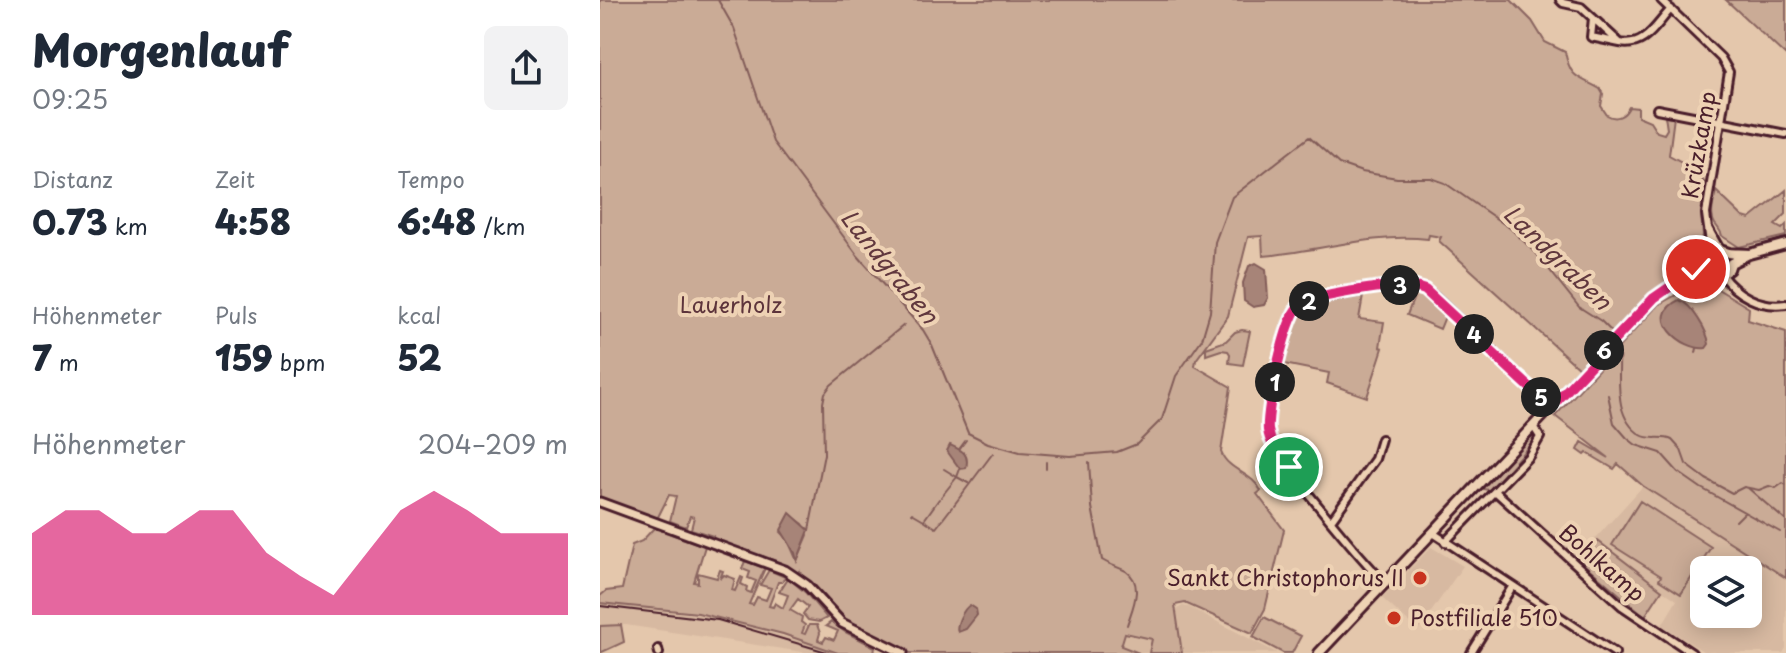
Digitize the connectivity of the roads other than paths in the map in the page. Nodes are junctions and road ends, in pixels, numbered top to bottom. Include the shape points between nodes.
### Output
1 (1560, 0) edge
2 (1573, 0) edge
3 (1661, 0) edge
4 (1581, 7) junction
5 (1671, 9) junction
6 (1593, 18) junction
7 (1620, 43) junction
8 (1657, 109) dead end
9 (1722, 122) junction
10 (1786, 134) edge
11 (1786, 244) edge
12 (1715, 249) junction
13 (1727, 266) junction
14 (1707, 267) junction
15 (1786, 304) edge
16 (1551, 407) junction
17 (1533, 426) junction
18 (1381, 439) dead end
19 (1496, 492) junction
20 (600, 502) edge
21 (1332, 519) junction
22 (1433, 533) junction
23 (1445, 542) junction
24 (1386, 584) junction
25 (1512, 587) junction
26 (903, 653) edge
27 (1319, 653) edge
28 (1471, 653) edge
29 (1615, 653) edge
30 (1692, 653) edge

1 - 4 street
2 - 4 street
3 - 5 street, Krüzkamp
4 - 6 street
5 - 7 street via 1640,42
5 - 9 street, Krüzkamp via 1727,66
6 - 7 street
6 - 7 street via 1591,37
8 - 9 street
9 - 10 street
9 - 12 street, Krüzkamp via 1706,214
11 - 13 main road
12 - 13 main road
12 - 14 main road
13 - 14 main road
13 - 15 street via 1735,287 1755,302
14 - 16 main road via 1654,298
16 - 17 main road
16 - 21 street via 1425,290 1395,285 1302,304 1286,329 1268,427 1277,452
17 - 19 street via 1540,434 1537,446
17 - 22 main road
18 - 21 street via 1375,459
19 - 23 street
19 - 30 street, Bohlkamp via 1622,606
20 - 26 street via 785,570 848,627
21 - 24 street
22 - 23 street
22 - 24 main road
23 - 25 street
24 - 27 main road
25 - 28 street
25 - 29 street

